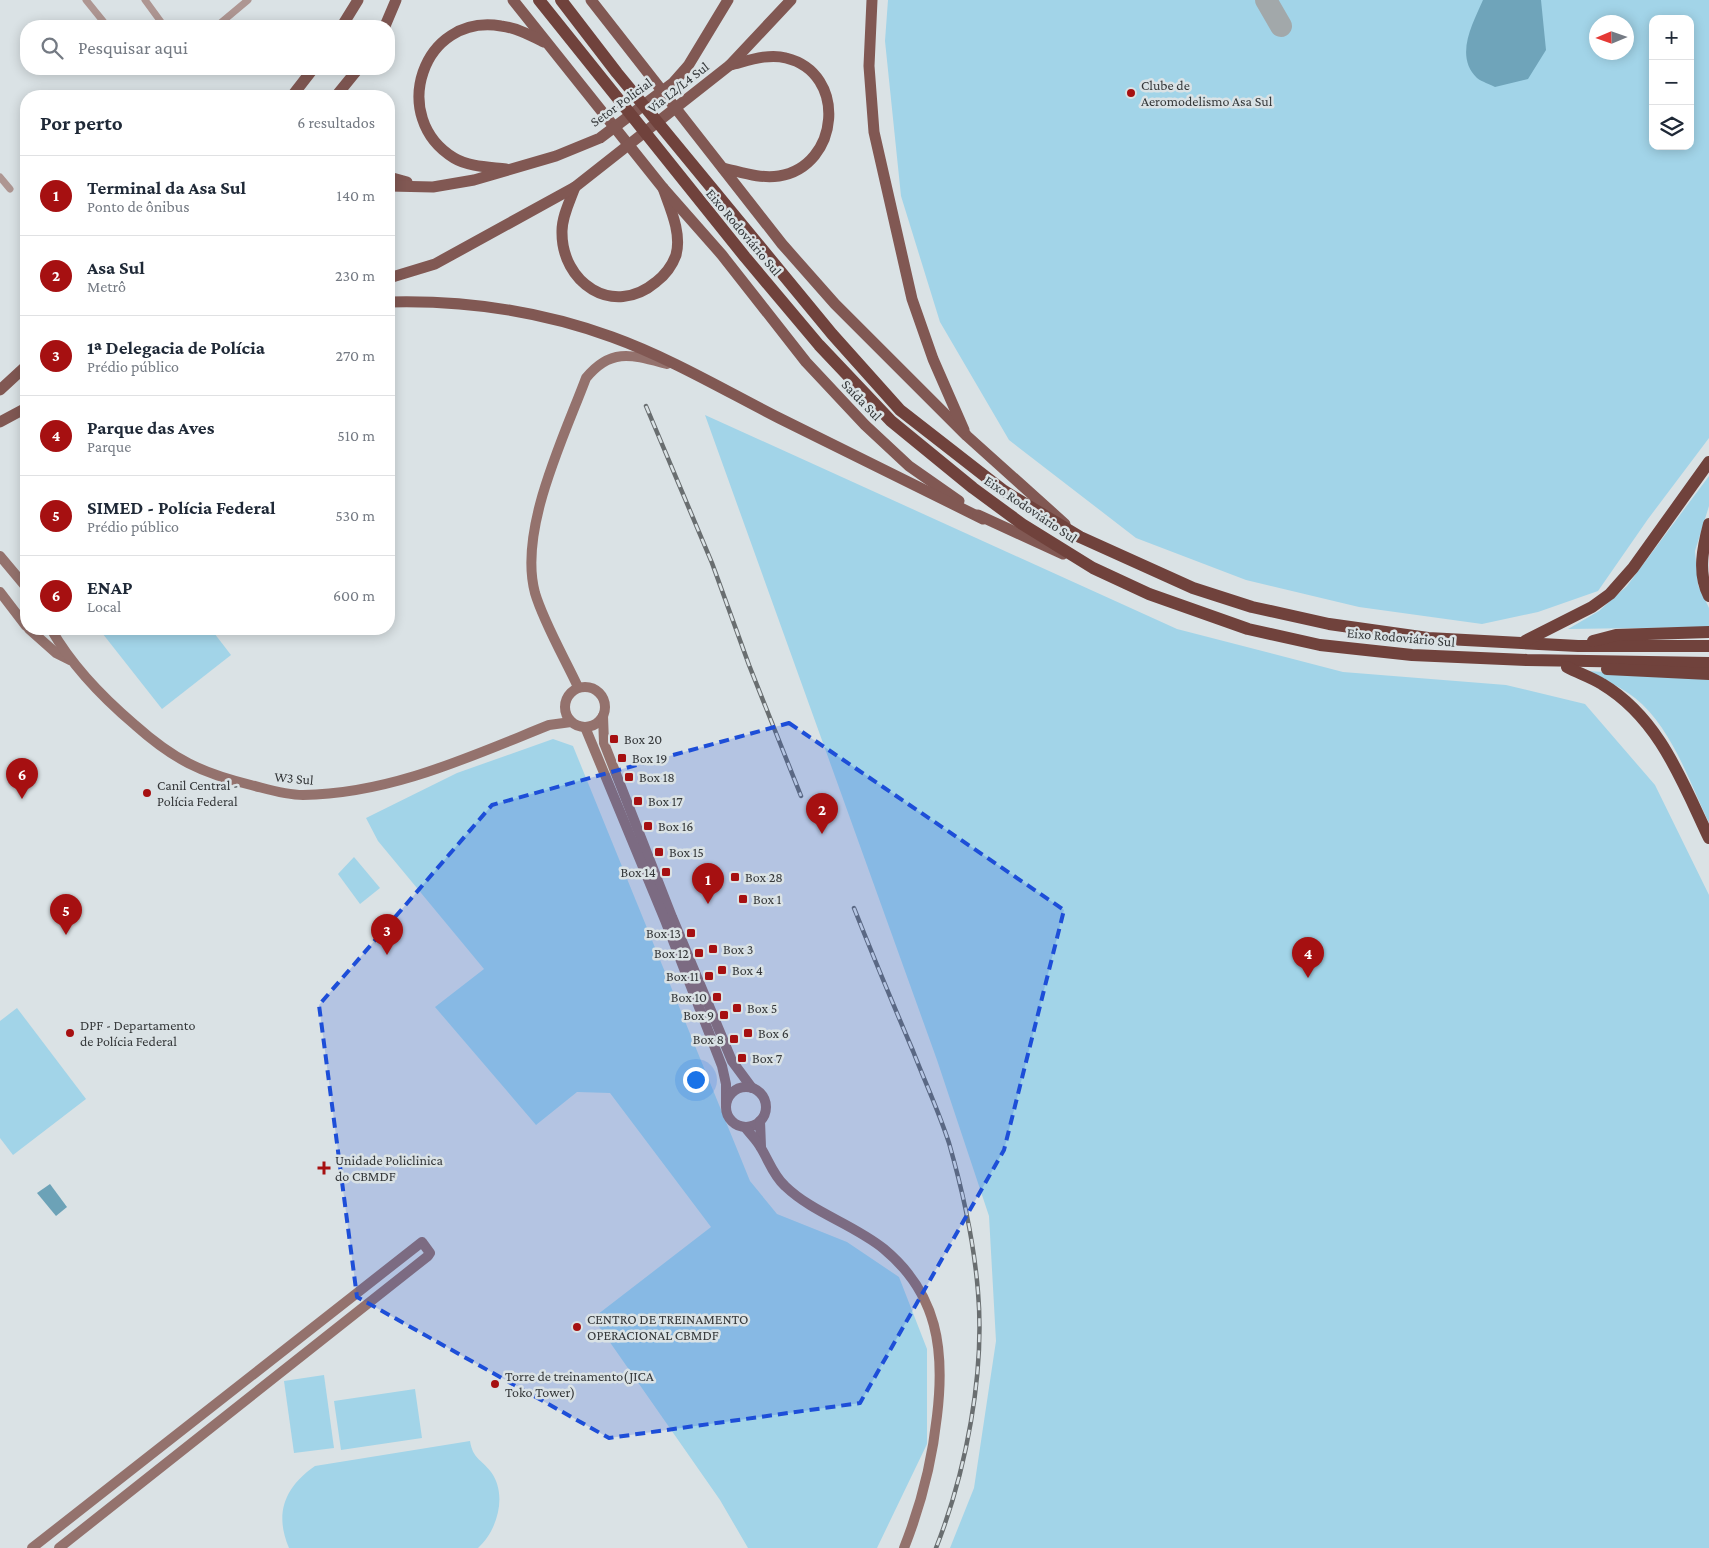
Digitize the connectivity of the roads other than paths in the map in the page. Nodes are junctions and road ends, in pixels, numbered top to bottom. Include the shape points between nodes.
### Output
1 (86, 0) edge
2 (145, 0) edge
3 (248, 0) edge
4 (358, 0) edge
5 (396, 0) edge
6 (512, 0) edge
7 (539, 0) edge
8 (560, 0) edge
9 (591, 0) edge
10 (728, 0) edge
11 (791, 0) edge
12 (872, 0) edge
13 (598, 5) edge
14 (102, 20) edge
15 (160, 20) edge
16 (224, 20) edge
17 (346, 20) edge
18 (388, 20) edge
19 (548, 44) junction
20 (730, 65) junction
21 (308, 75) edge
22 (354, 75) edge
23 (356, 75) edge
24 (297, 90) edge
25 (341, 90) edge
26 (349, 90) edge
27 (723, 168) junction
28 (512, 170) junction
29 (0, 177) edge
30 (395, 178) edge
31 (395, 186) edge
32 (433, 186) junction
33 (575, 188) junction
34 (663, 188) junction
35 (10, 189) dead end
36 (395, 276) edge
37 (395, 302) edge
38 (675, 366) junction
39 (20, 372) edge
40 (0, 390) edge
41 (20, 411) edge
42 (0, 422) edge
43 (967, 436) junction
44 (1709, 462) edge
45 (983, 519) junction
46 (1709, 524) edge
47 (1080, 537) junction
48 (0, 556) edge
49 (1093, 568) junction
50 (20, 580) edge
51 (0, 592) edge
52 (1709, 596) edge
53 (20, 618) edge
54 (1709, 632) edge
55 (36, 635) edge
56 (55, 635) edge
57 (1525, 642) junction
58 (1578, 646) junction
59 (1709, 646) edge
60 (71, 660) junction
61 (1527, 660) junction
62 (1709, 663) edge
63 (1567, 667) junction
64 (1709, 674) edge
65 (578, 687) junction
66 (565, 707) junction
67 (603, 716) junction
68 (570, 722) junction
69 (549, 725) junction
70 (585, 727) junction
71 (1709, 838) edge
72 (752, 1088) junction
73 (726, 1104) junction
74 (760, 1120) junction
75 (745, 1127) junction
76 (761, 1148) junction
77 (404, 1256) junction
78 (412, 1269) junction
79 (286, 1350) junction
80 (295, 1360) junction
81 (185, 1429) junction
82 (195, 1439) junction
83 (86, 1507) junction
84 (95, 1519) junction
85 (32, 1548) edge
86 (59, 1548) edge
87 (904, 1548) edge

1 - 14 street
2 - 15 street
3 - 16 street
4 - 17 main road
5 - 18 main road
6 - 19 main road, Saída Sul
7 - 49 highway, Eixo Rodoviário Sul via 819,345 891,421 1022,524
8 - 47 highway, Eixo Rodoviário Sul via 832,334 900,410 1004,491
9 - 13 main road
10 - 28 main road, Setor Policial via 688,66 673,83 600,138
11 - 20 main road, Via L2/L4 Sul
12 - 43 main road via 869,66 874,132 912,299 933,359
13 - 27 main road
19 - 28 main road via 499,25 462,30 439,43 421,77 419,103 425,127 438,147 455,159 473,165
19 - 34 main road, Saída Sul
20 - 27 main road via 777,57 804,64 821,82 829,102 829,127 809,161 793,171 759,177
20 - 33 main road, Via L2/L4 Sul
21 - 24 main road
22 - 25 main road
23 - 26 main road
27 - 43 main road via 782,244 835,304
28 - 32 main road, Setor Policial
29 - 35 street
30 - 32 main road
31 - 32 main road
33 - 34 main road via 562,230 563,252 583,284 601,294 617,297 632,296 649,288 666,275 675,255 677,238
33 - 36 main road, Via L2/L4 Sul via 435,264
34 - 45 main road, Saída Sul via 722,254 806,362 865,425 909,466
37 - 38 main road via 479,305 529,314 612,337
38 - 45 main road
38 - 65 street via 628,354 595,366 586,378 542,499 531,553 535,593
39 - 40 main road
41 - 42 main road
43 - 47 main road
44 - 57 highway via 1633,568 1610,594
45 - 49 main road, Saída Sul
46 - 52 highway via 1702,554 1702,578
47 - 57 highway, Eixo Rodoviário Sul via 1193,588 1252,607 1329,624 1428,638
48 - 50 street
49 - 61 highway, Eixo Rodoviário Sul via 1149,594 1248,629 1320,645 1412,655
51 - 53 street
54 - 58 highway via 1616,635
55 - 60 street, W3 Sul
56 - 60 street, W3 Sul
57 - 58 highway, Eixo Rodoviário Sul
58 - 59 highway, Eixo Rodoviário Sul
60 - 69 street, W3 Sul via 124,716 162,749 208,774 288,794 329,793 404,781
61 - 62 highway, Eixo Rodoviário Sul
61 - 63 highway
63 - 64 highway
63 - 71 highway via 1602,684 1647,722 1668,753
65 - 66 street via 568,695
65 - 67 street via 591,687 602,695 605,702
66 - 68 street
66 - 69 street, W3 Sul
67 - 70 street via 592,726
67 - 72 street via 604,743 672,918 732,1061
68 - 69 street, W3 Sul
68 - 70 street
70 - 73 street via 722,1066
72 - 73 street via 736,1090
72 - 74 street via 759,1092 766,1106
73 - 75 street via 730,1120
74 - 75 street
74 - 76 street
75 - 76 street
76 - 87 street via 770,1168 798,1198 862,1234 906,1270 930,1311 940,1348 939,1403 931,1466
77 - 78 street
77 - 78 street via 422,1242 430,1253
77 - 79 street
78 - 80 street
79 - 80 street
79 - 81 street
80 - 82 street
81 - 82 street
81 - 83 street
82 - 84 street
83 - 84 street
83 - 85 street
84 - 86 street

